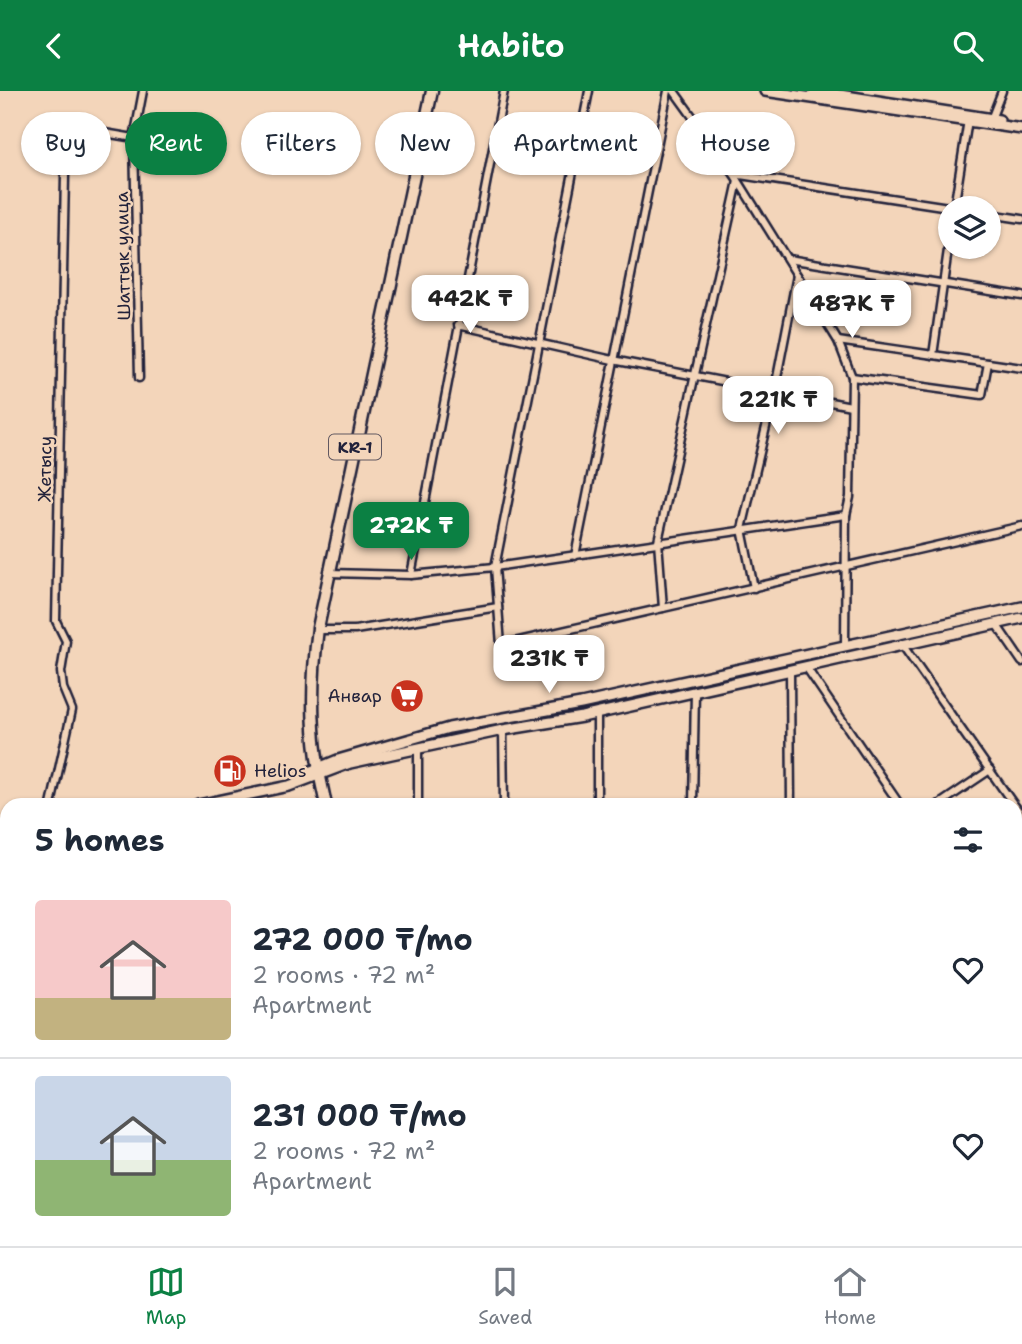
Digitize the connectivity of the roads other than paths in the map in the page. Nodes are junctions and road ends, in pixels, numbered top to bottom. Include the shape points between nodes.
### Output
1 (143, 91) edge
2 (432, 91) edge
3 (503, 91) edge
4 (589, 91) edge
5 (668, 91) edge
6 (674, 91) edge
7 (814, 91) edge
8 (1002, 91) edge
9 (772, 92) edge
10 (139, 112) edge
11 (969, 118) junction
12 (990, 121) junction
13 (1022, 123) edge
14 (1022, 129) edge
15 (64, 175) edge
16 (135, 175) edge
17 (736, 178) junction
18 (956, 196) edge
19 (938, 206) edge
20 (1001, 216) edge
21 (1022, 219) edge
22 (947, 259) edge
23 (788, 260) junction
24 (797, 273) junction
25 (944, 284) junction
26 (1022, 296) edge
27 (458, 325) junction
28 (838, 341) junction
29 (538, 343) junction
30 (933, 355) junction
31 (613, 361) junction
32 (988, 363) junction
33 (1022, 368) edge
34 (694, 376) junction
35 (852, 377) junction
36 (139, 379) dead end
37 (774, 393) junction
38 (851, 406) junction
39 (846, 515) junction
40 (1022, 526) edge
41 (741, 529) junction
42 (658, 541) junction
43 (575, 556) junction
44 (495, 567) junction
45 (846, 567) junction
46 (327, 573) junction
47 (411, 575) junction
48 (754, 588) junction
49 (498, 607) junction
50 (1022, 607) edge
51 (663, 608) junction
52 (1022, 618) edge
53 (996, 624) junction
54 (317, 630) junction
55 (898, 634) junction
56 (845, 646) junction
57 (901, 646) junction
58 (1022, 662) edge
59 (806, 667) junction
60 (790, 671) junction
61 (695, 691) junction
62 (581, 705) junction
63 (597, 713) junction
64 (582, 717) junction
65 (503, 730) junction
66 (418, 748) junction
67 (990, 770) junction
68 (318, 771) junction
69 (53, 798) edge
70 (234, 798) edge
71 (324, 798) edge
72 (418, 798) edge
73 (504, 798) edge
74 (597, 798) edge
75 (694, 798) edge
76 (791, 798) edge
77 (895, 798) edge
78 (948, 798) edge
79 (1009, 798) edge

1 - 10 street, Шаттык улица
2 - 46 main road, KR-1
3 - 27 street
4 - 29 street
5 - 31 street
6 - 17 street
7 - 11 main road
8 - 12 street
9 - 11 main road
11 - 12 main road
11 - 18 street
12 - 13 main road
12 - 14 main road
15 - 69 street, Жетысу via 56,621 66,641 61,672 72,710
16 - 36 street, Шаттык улица
17 - 19 street
17 - 23 street
17 - 34 street
20 - 21 street
22 - 25 street
23 - 24 street
23 - 25 street
24 - 28 street
24 - 37 street
25 - 26 street
25 - 30 street
27 - 29 street
27 - 47 street
28 - 30 street
28 - 35 street
29 - 31 street
29 - 44 street
30 - 32 street
31 - 34 street
31 - 43 street
32 - 33 street
32 - 35 street via 982,395
34 - 37 street
34 - 42 street
35 - 38 street
37 - 38 street
37 - 41 street
38 - 39 street
39 - 41 street
39 - 45 street
40 - 45 street
41 - 42 street
41 - 48 street
42 - 43 street
42 - 51 street
43 - 44 street
44 - 47 street
44 - 49 street
45 - 48 street
45 - 56 street
46 - 47 street
46 - 54 main road, KR-1
48 - 51 street
49 - 51 street via 501,645
49 - 54 street via 355,630
50 - 55 main road
52 - 53 main road
53 - 57 main road
53 - 58 street
54 - 68 main road, KR-1 via 311,681
55 - 56 main road
55 - 57 street
56 - 62 main road
57 - 59 main road
57 - 67 street
59 - 60 main road
59 - 77 street
60 - 61 main road
60 - 76 street
61 - 63 main road
61 - 75 street
62 - 64 main road
62 - 68 main road via 449,729
63 - 64 main road
63 - 74 street
64 - 65 main road
65 - 66 main road
65 - 73 street
66 - 68 main road
66 - 72 street
67 - 78 street
67 - 79 street
68 - 70 main road via 269,791
68 - 71 main road, KR-1

